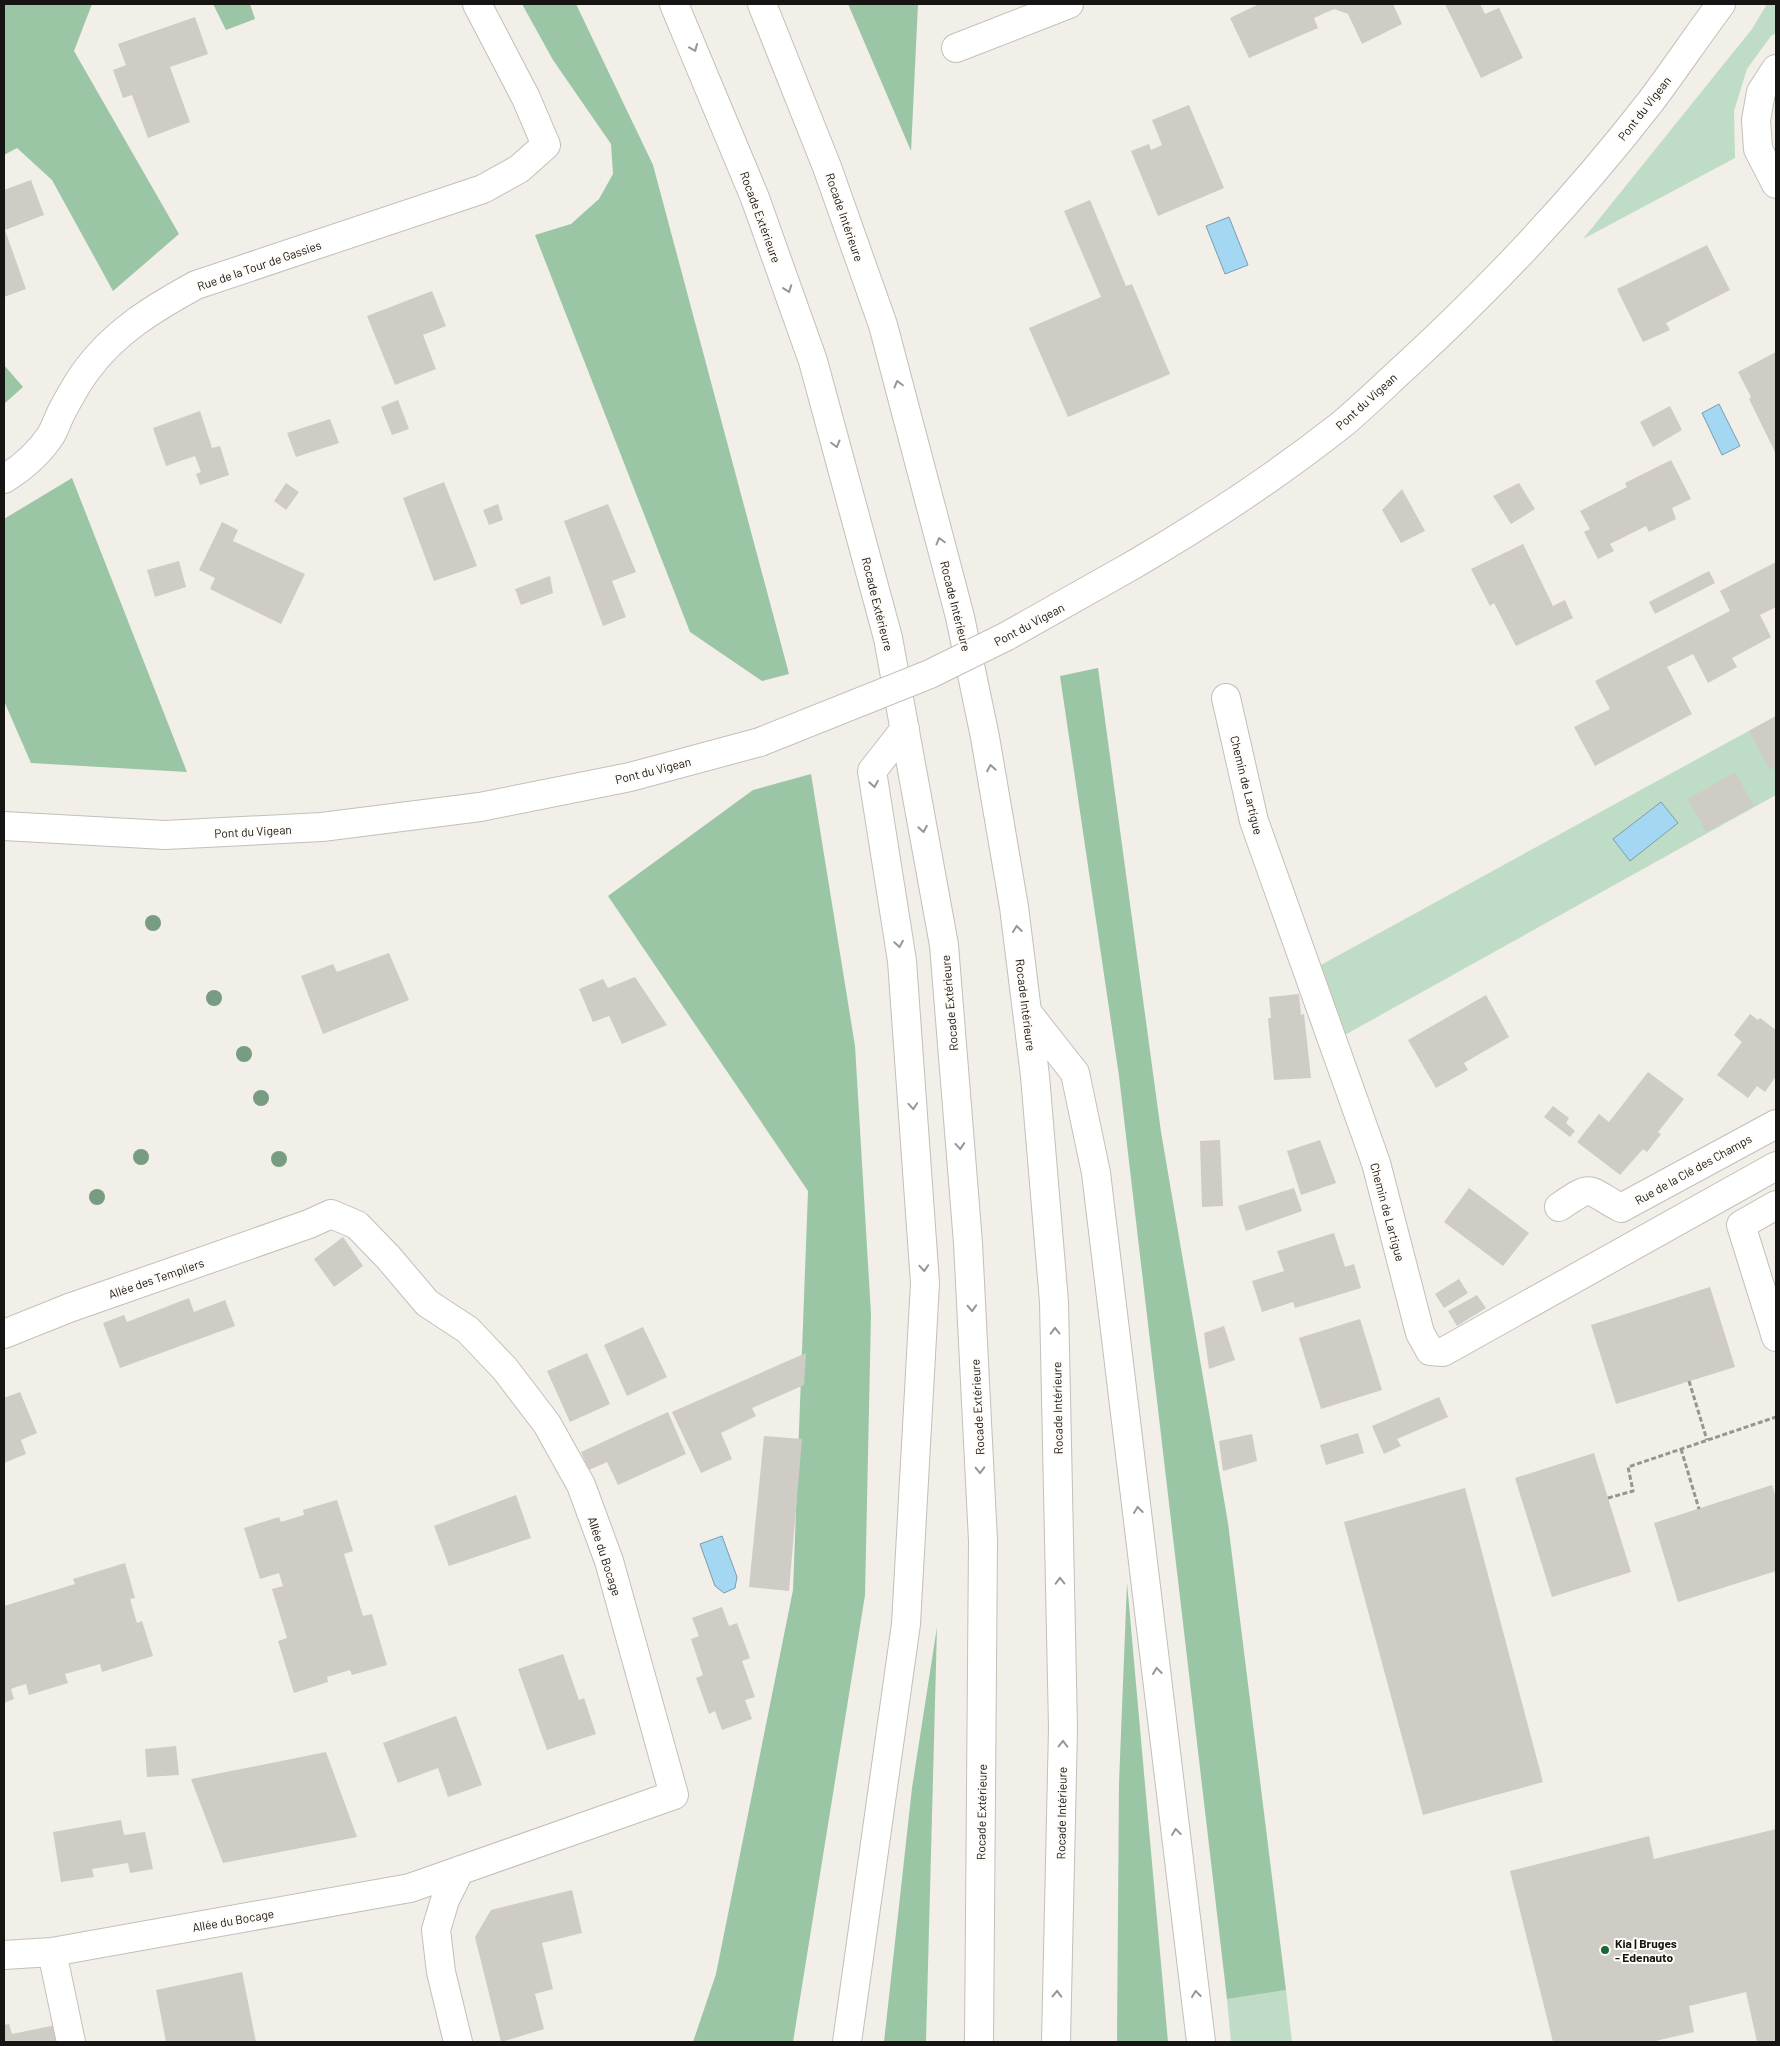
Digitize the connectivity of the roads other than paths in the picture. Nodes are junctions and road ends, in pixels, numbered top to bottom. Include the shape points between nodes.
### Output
1 (477, 4) edge
2 (674, 4) edge
3 (762, 4) edge
4 (1069, 4) edge
5 (1721, 4) edge
6 (956, 48) dead end
7 (1776, 68) edge
8 (1776, 184) edge
9 (4, 479) edge
10 (1226, 698) dead end
11 (905, 729) junction
12 (4, 826) edge
13 (1027, 1012) junction
14 (1776, 1124) edge
15 (1776, 1166) edge
16 (1776, 1206) edge
17 (1559, 1207) dead end
18 (309, 1224) joint
19 (4, 1334) edge
20 (1776, 1337) edge
21 (460, 1870) junction
22 (52, 1952) junction
23 (4, 1955) edge
24 (71, 2042) edge
25 (458, 2042) edge
26 (848, 2042) edge
27 (979, 2042) edge
28 (1056, 2042) edge
29 (1201, 2042) edge

1 - 9 main road, Rue de la Tour de Gassies via 526,98 546,145 519,169 483,189 196,285 156,307 114,338 86,371 37,454
2 -> 11 main road, Rocade Extérieure via 755,198 813,361 888,638
13 -> 3 main road, Rocade Intérieure via 992,775 958,608 883,325 827,167
4 - 6 main road
5 - 12 main road, Pont du Vigean, bridge via 1652,100 1586,181 1501,275 1342,424 1197,528 1006,636 930,674 760,742 630,777 480,807 322,827 165,835
7 - 8 main road via 1761,92 1756,120 1758,149
10 - 15 main road, Chemin de Lartigue via 1254,821 1376,1163 1420,1334 1430,1351 1443,1352
11 -> 26 main road via 872,772 902,961 925,1283 906,1624
11 -> 27 main road, Rocade Extérieure via 944,945 968,1243 983,1541
28 -> 13 main road, Rocade Intérieure via 1063,1728 1054,1302
29 -> 13 main road via 1096,1173 1075,1073
14 - 17 main road, Rue de la Clé des Champs via 1621,1208 1593,1190 1581,1191
16 - 20 main road via 1741,1225
18 - 19 main road, Allée des Templiers via 68,1308
18 - 21 main road, Allée du Bocage via 331,1214 357,1225 427,1304 468,1330 505,1369 547,1424 581,1485 609,1560 674,1795
21 - 22 main road, Allée du Bocage via 410,1888
21 - 25 main road via 445,1900 436,1930 441,1972
22 - 23 main road, Allée du Bocage
22 - 24 main road

